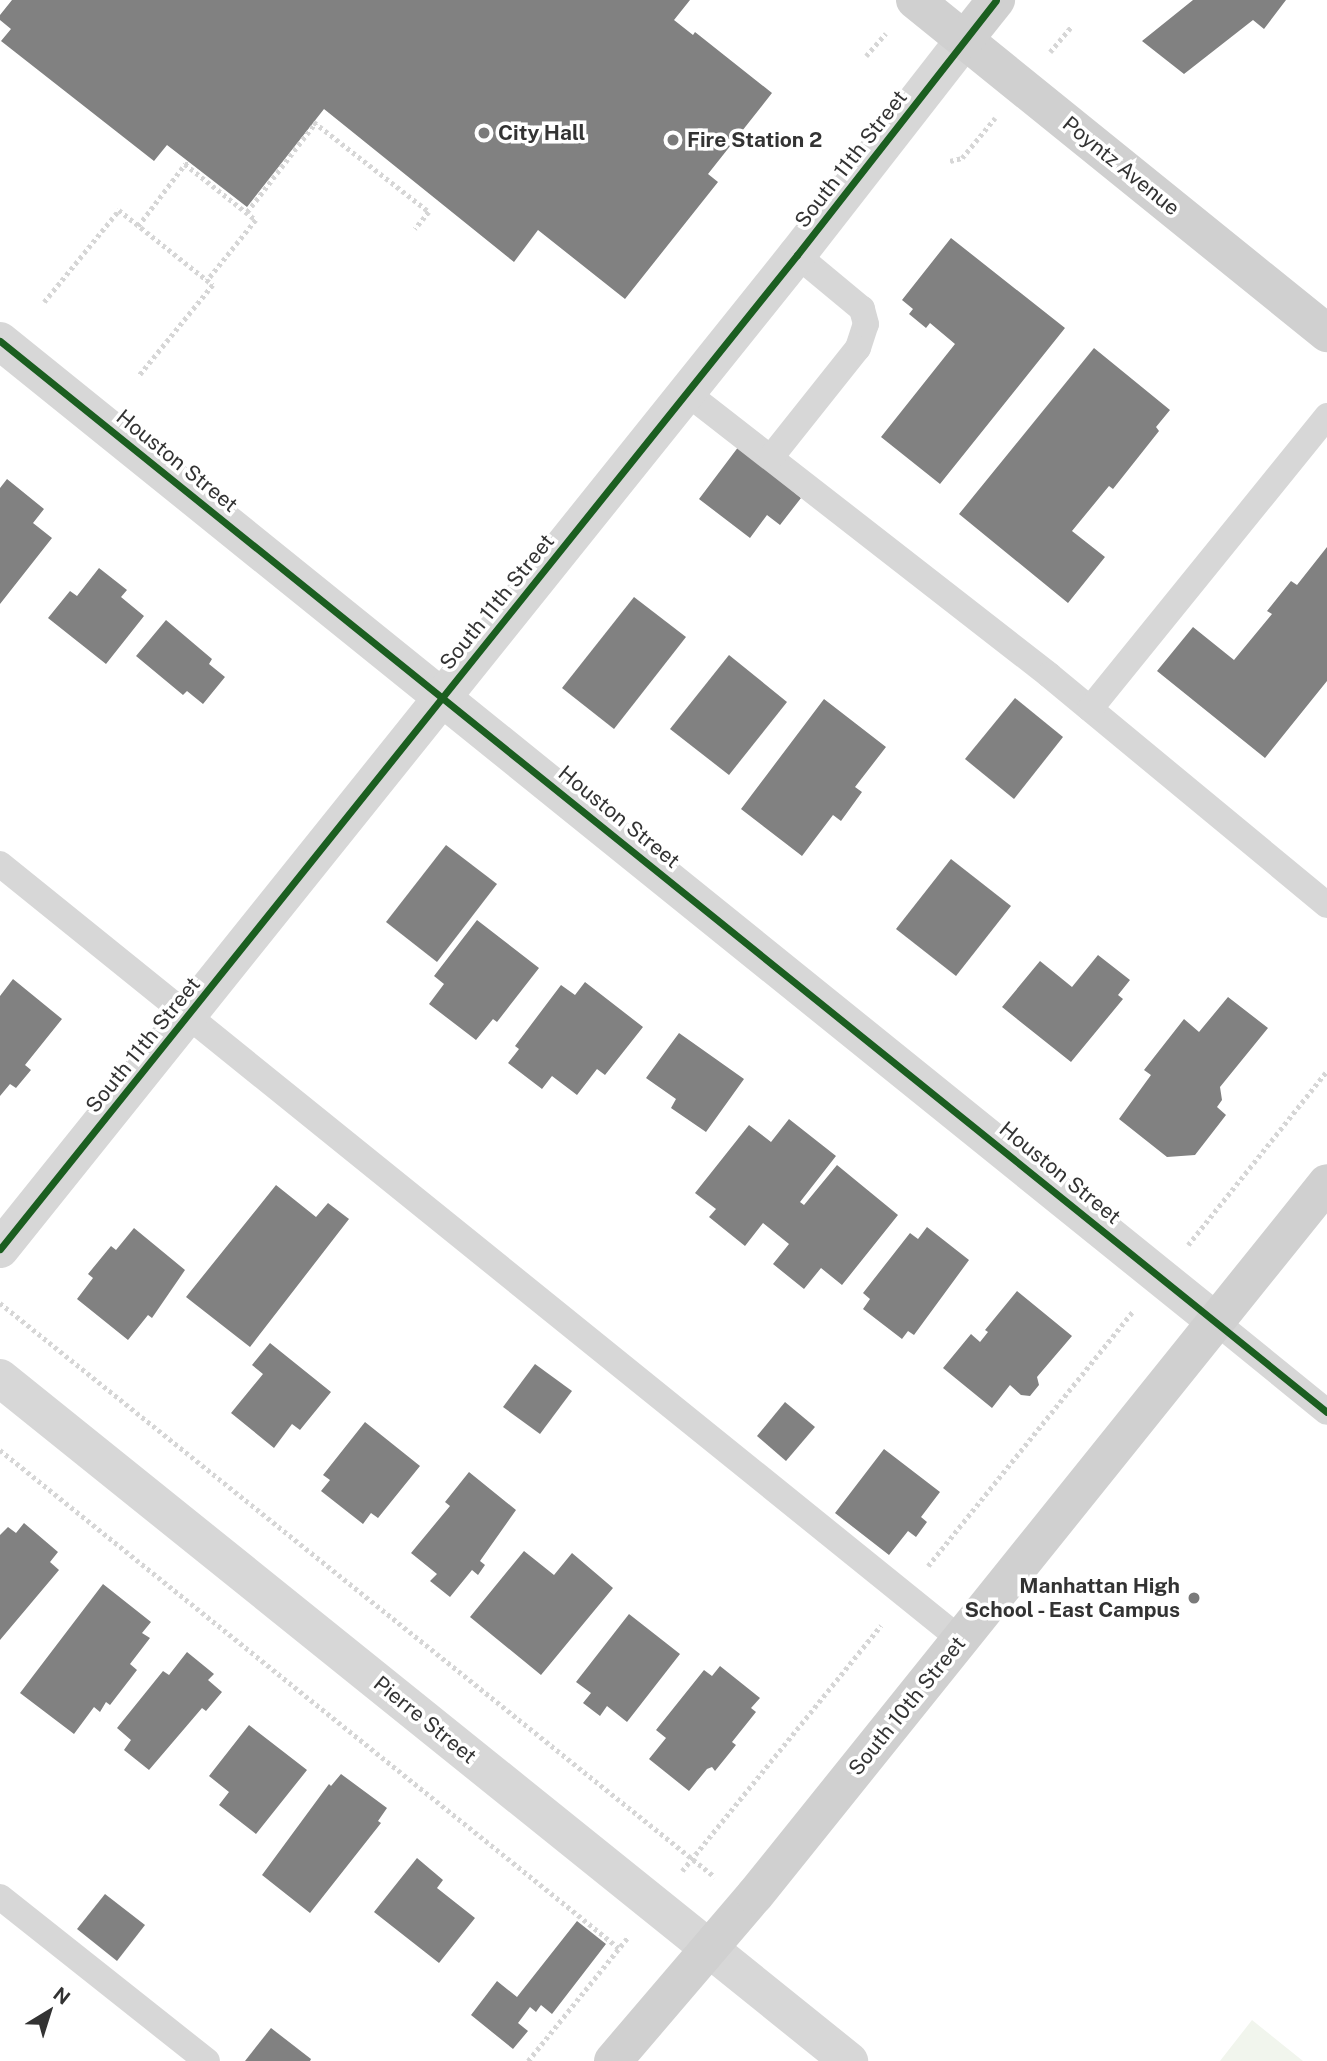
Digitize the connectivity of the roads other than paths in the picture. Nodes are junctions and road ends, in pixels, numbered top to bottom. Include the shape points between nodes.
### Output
1 (915, 0) edge
2 (996, 0) edge
3 (965, 39) junction
4 (797, 255) junction
5 (1327, 333) edge
6 (0, 341) edge
7 (687, 393) junction
8 (1327, 416) edge
9 (772, 456) junction
10 (444, 698) junction
11 (1090, 709) junction
12 (0, 864) edge
13 (1327, 905) edge
14 (189, 1016) junction
15 (1327, 1183) edge
16 (0, 1249) edge
17 (1215, 1321) junction
18 (0, 1378) edge
19 (1327, 1412) edge
20 (961, 1640) junction
21 (0, 1897) edge
22 (708, 1948) junction
23 (208, 2061) edge
24 (613, 2061) edge
25 (849, 2061) edge

1 - 3 street, Poyntz Avenue
2 - 3 street
3 - 4 street, South 11th Street
3 - 5 street, Poyntz Avenue
4 - 7 street, South 11th Street
4 - 9 lane via 862,309 866,324 858,348
6 - 10 street, Houston Street
7 - 9 lane
7 - 10 street, South 11th Street
8 - 11 lane
9 - 11 lane
10 - 14 street, South 11th Street
10 - 17 street, Houston Street
11 - 13 lane
12 - 14 lane
14 - 16 street, South 11th Street
14 - 20 lane
15 - 17 street, South 10th Street
17 - 19 lane
17 - 20 street, South 10th Street
18 - 22 street, Pierre Street
20 - 22 street, South 10th Street
21 - 23 lane
22 - 24 street, South 10th Street
22 - 25 street, Pierre Street

